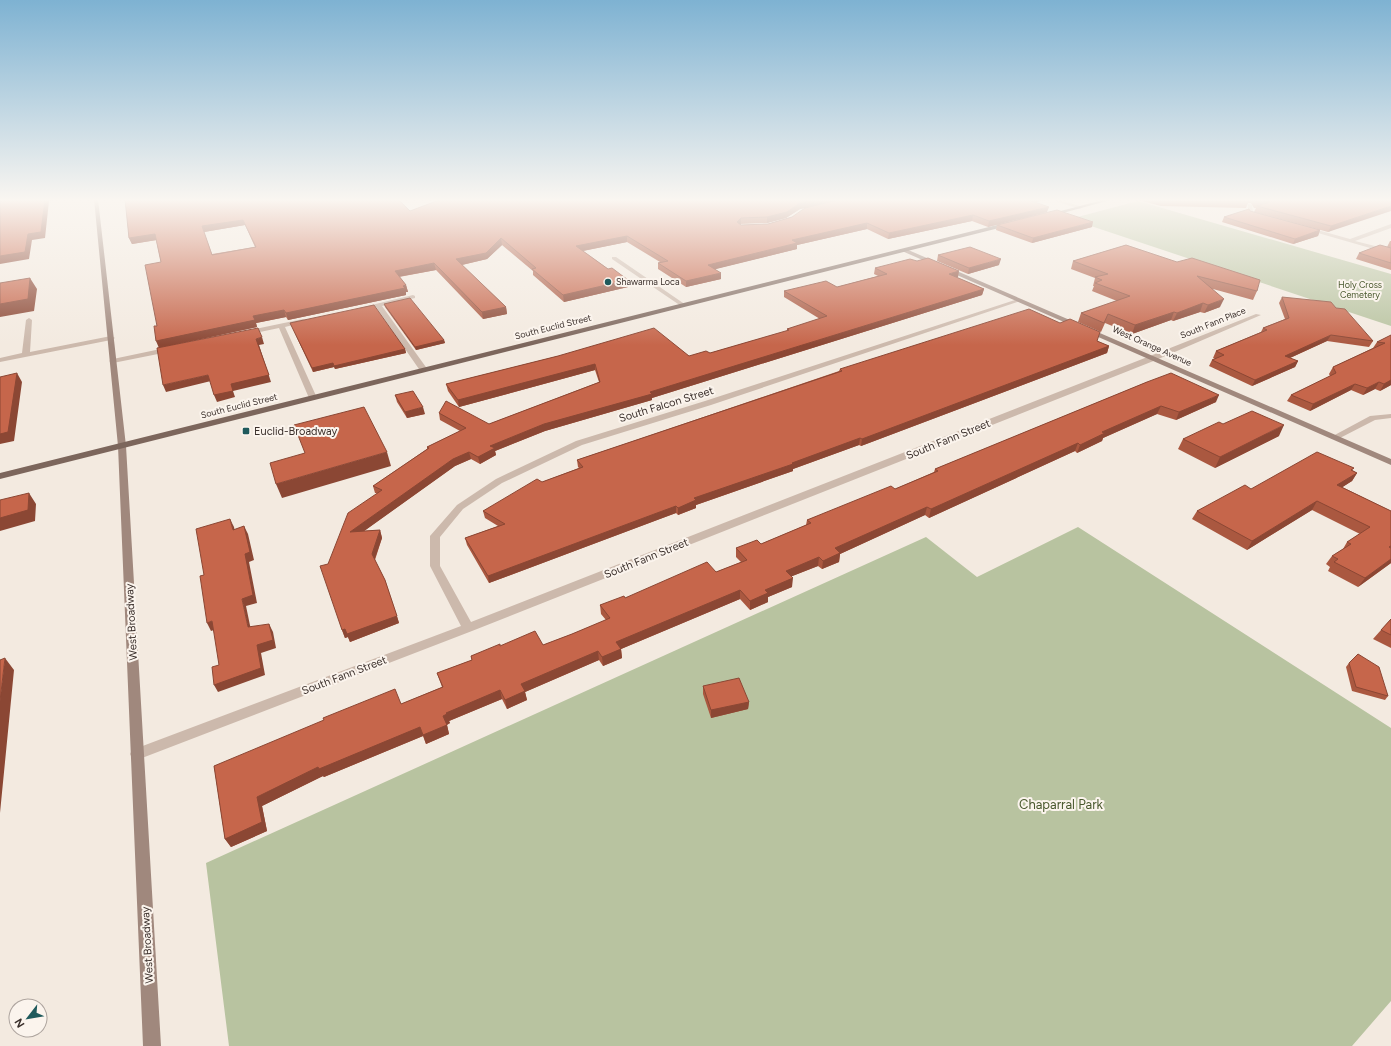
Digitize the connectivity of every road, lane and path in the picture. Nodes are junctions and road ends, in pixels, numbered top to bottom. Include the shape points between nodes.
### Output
1 (101, 248) edge
2 (913, 248) edge
3 (1375, 248) edge
4 (904, 250) junction
5 (1391, 252) edge
6 (614, 258) dead end
7 (413, 298) dead end
8 (1020, 300) junction
9 (378, 305) junction
10 (683, 305) junction
11 (356, 310) edge
12 (1258, 315) dead end
13 (311, 319) edge
14 (29, 320) dead end
15 (281, 325) junction
16 (235, 335) edge
17 (111, 338) junction
18 (175, 348) edge
19 (26, 355) junction
20 (1153, 358) junction
21 (0, 360) edge
22 (113, 361) junction
23 (424, 370) junction
24 (313, 398) junction
25 (1391, 416) edge
26 (1335, 438) junction
27 (122, 446) junction
28 (1391, 462) edge
29 (0, 476) edge
30 (468, 628) junction
31 (137, 754) junction
32 (152, 1046) edge

1 - 17 main road, West Broadway
2 - 4 main road, South Euclid Street
3 - 5 street
4 - 8 main road, West Orange Avenue
4 - 10 main road, South Euclid Street
6 - 10 street
7 - 9 street
8 - 20 main road, West Orange Avenue
8 - 30 street, South Falcon Street via 708,403 579,442 499,481 460,507 435,536 434,566
9 - 11 street
9 - 23 street
10 - 23 main road, South Euclid Street
12 - 20 street, South Fann Place
13 - 15 street
14 - 19 street
15 - 16 street
15 - 24 street
17 - 19 street
17 - 22 main road, West Broadway
18 - 22 street
19 - 21 street
20 - 26 main road, West Orange Avenue
20 - 30 street, South Fann Street
22 - 27 main road, West Broadway
23 - 24 main road, South Euclid Street
24 - 27 main road, South Euclid Street
25 - 26 street via 1373,418
26 - 28 main road, West Orange Avenue
27 - 29 main road, South Euclid Street
27 - 31 main road, West Broadway
30 - 31 street, South Fann Street
31 - 32 main road, West Broadway

